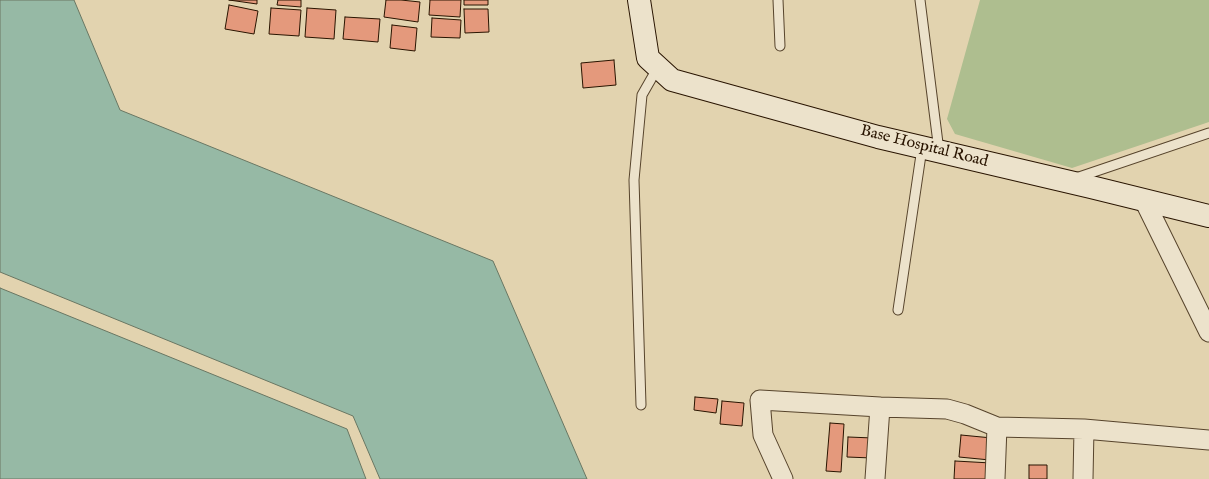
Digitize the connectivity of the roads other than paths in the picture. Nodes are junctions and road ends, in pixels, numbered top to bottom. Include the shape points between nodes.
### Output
1 (639, 0) edge
2 (778, 0) edge
3 (920, 0) edge
4 (780, 46) dead end
5 (653, 62) junction
6 (1209, 133) edge
7 (931, 150) junction
8 (1067, 181) junction
9 (1144, 200) junction
10 (1209, 216) edge
11 (898, 310) dead end
12 (1209, 332) edge
13 (641, 405) dead end
14 (880, 407) junction
15 (997, 426) junction
16 (1084, 428) junction
17 (1209, 440) edge
18 (783, 479) edge
19 (875, 479) edge
20 (996, 479) edge
21 (1083, 479) edge

1 - 5 street
2 - 4 lane
3 - 7 lane
5 - 7 street, Base Hospital Road via 672,80
5 - 13 lane via 642,95 634,180
6 - 8 lane
7 - 8 street, Base Hospital Road
7 - 11 lane
8 - 9 street, Base Hospital Road
9 - 10 street, Base Hospital Road
9 - 12 street
14 - 15 street via 947,409
14 - 18 street via 760,400 763,435
14 - 19 street
15 - 16 street
15 - 20 street
16 - 17 street
16 - 21 street

